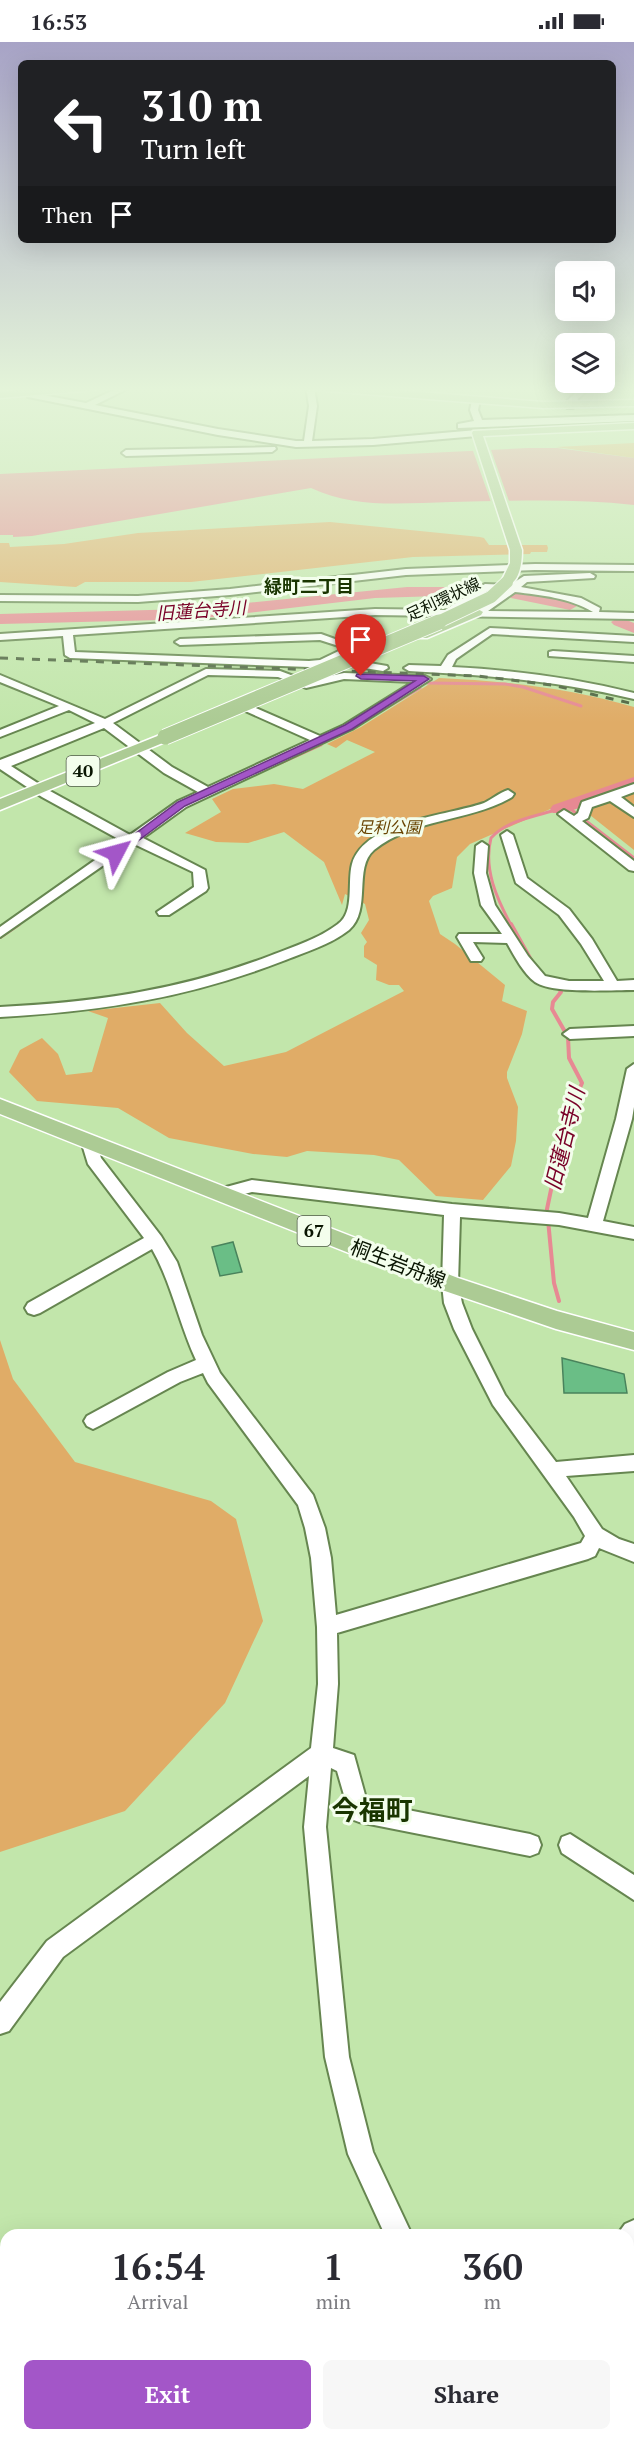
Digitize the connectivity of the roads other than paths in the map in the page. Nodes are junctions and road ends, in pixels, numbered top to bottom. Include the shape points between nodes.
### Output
1 (500, 499) edge
2 (515, 564) junction
3 (634, 568) edge
4 (634, 577) edge
5 (510, 585) junction
6 (0, 598) edge
7 (446, 612) junction
8 (476, 612) junction
9 (555, 613) junction
10 (597, 613) junction
11 (634, 616) edge
12 (180, 626) junction
13 (555, 633) junction
14 (68, 634) junction
15 (0, 637) edge
16 (634, 639) edge
17 (180, 642) junction
18 (180, 659) junction
19 (634, 659) edge
20 (321, 662) junction
21 (553, 666) junction
22 (446, 669) junction
23 (0, 678) edge
24 (285, 686) junction
25 (634, 696) edge
26 (69, 706) junction
27 (247, 708) dead end
28 (105, 723) junction
29 (0, 734) edge
30 (320, 740) junction
31 (137, 748) junction
32 (2, 765) edge
33 (634, 788) edge
34 (40, 789) junction
35 (207, 792) junction
36 (508, 794) dead end
37 (612, 796) junction
38 (0, 805) edge
39 (634, 813) edge
40 (507, 835) dead end
41 (135, 840) junction
42 (482, 846) dead end
43 (634, 867) edge
44 (164, 912) dead end
45 (0, 933) edge
46 (512, 939) junction
47 (476, 958) dead end
48 (612, 985) junction
49 (634, 988) edge
50 (0, 1012) edge
51 (634, 1031) edge
52 (570, 1034) dead end
53 (634, 1069) edge
54 (0, 1106) edge
55 (89, 1141) junction
56 (221, 1194) junction
57 (452, 1210) junction
58 (594, 1224) junction
59 (634, 1233) edge
60 (155, 1240) junction
61 (450, 1284) junction
62 (34, 1308) dead end
63 (634, 1341) edge
64 (206, 1364) junction
65 (93, 1421) dead end
66 (634, 1463) edge
67 (551, 1471) junction
68 (595, 1535) junction
69 (634, 1553) edge
70 (327, 1627) junction
71 (321, 1754) junction
72 (530, 1845) dead end
73 (570, 1845) dead end
74 (634, 1889) edge
75 (0, 2022) edge
76 (396, 2229) edge

1 - 2 main road via 514,541
2 - 3 street
2 - 5 main road, 足利環状線 / 40
2 - 6 street via 173,597
4 - 5 street via 524,579
5 - 7 street via 489,586
5 - 8 street via 490,606
5 - 10 street via 582,603 596,608
5 - 24 main road, 足利環状線 / 40, bridge via 463,611
7 - 8 street
7 - 12 street via 358,612
7 - 24 main road, bridge via 300,674
8 - 9 street
8 - 24 main road, bridge via 322,677
9 - 10 street
9 - 13 street
10 - 11 street
12 - 14 street
12 - 17 street
13 - 16 street
13 - 21 street
13 - 22 street via 490,631 452,657
14 - 15 street
14 - 18 street via 70,655
17 - 18 street
17 - 20 street via 321,637 355,648
18 - 20 street
19 - 21 street
20 - 22 street
21 - 22 street
21 - 25 street
23 - 26 street
24 - 31 main road, 足利環状線 / 40, bridge
26 - 28 street
26 - 29 street
27 - 30 street
28 - 30 street via 206,672 280,674 306,685 344,676 424,679 371,715
28 - 31 street
28 - 32 street
30 - 35 street
31 - 34 main road, 足利環状線 / 40
31 - 35 street
32 - 34 street
33 - 37 street
34 - 38 main road, 足利環状線 / 40
34 - 41 street
35 - 41 street via 182,804
36 - 50 street via 489,805 396,830 367,849 359,863 353,915 345,926 319,942 238,974 171,992 72,1008
37 - 39 street
37 - 43 street via 586,805 584,815 568,817
40 - 48 street via 521,880 564,912
41 - 44 street via 199,870 201,888
41 - 45 street
42 - 46 street via 480,873 488,905
46 - 47 street via 464,937
46 - 48 street via 540,979 569,986
48 - 49 street
51 - 52 street
53 - 58 street
54 - 55 main road, 桐生岩舟線 / 67
55 - 56 main road, 桐生岩舟線 / 67
55 - 60 street via 93,1160
56 - 57 street via 252,1186
56 - 61 main road, 桐生岩舟線 / 67
57 - 58 street
57 - 61 street
58 - 59 street
60 - 62 street
60 - 64 street via 171,1267
61 - 63 main road, 桐生岩舟線 / 67 via 556,1320
61 - 67 street via 463,1329 500,1400
64 - 65 street
64 - 70 street via 306,1501 321,1558
66 - 67 street
67 - 68 street
68 - 69 street
68 - 70 street via 588,1550
70 - 71 street via 328,1684
71 - 72 street via 346,1763 359,1811
71 - 75 street via 55,1949
71 - 76 street via 315,1827 337,2056 361,2154
73 - 74 street

